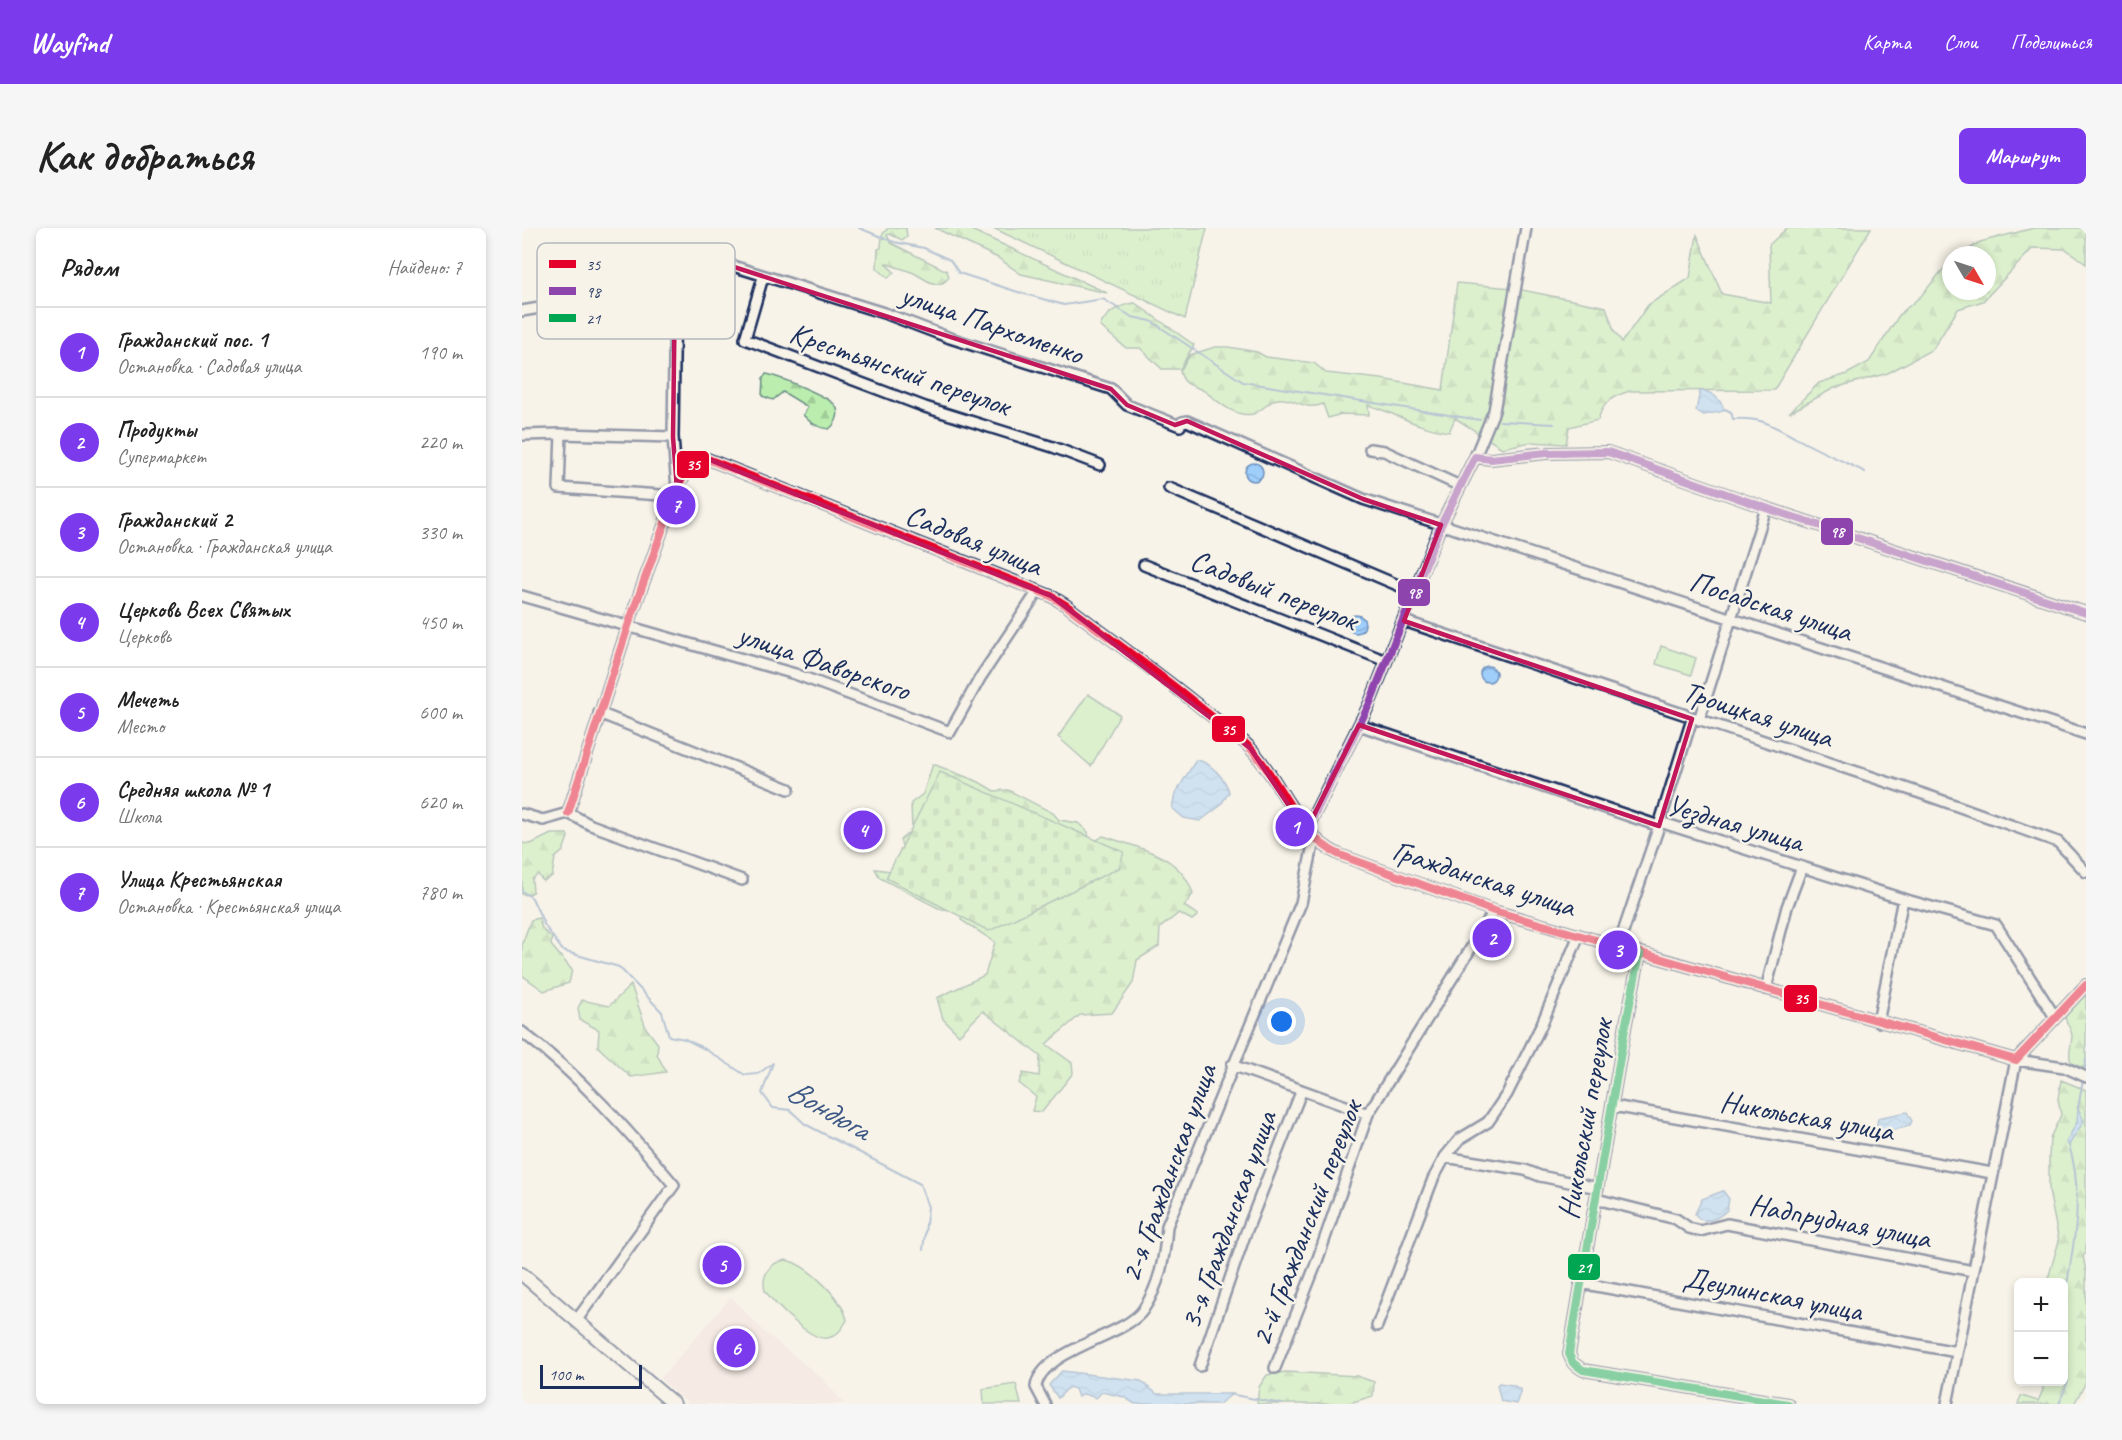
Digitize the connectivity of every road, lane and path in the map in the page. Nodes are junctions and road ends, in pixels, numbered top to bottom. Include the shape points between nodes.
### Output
1 (1526, 228) edge
2 (735, 268) edge
3 (763, 277) junction
4 (537, 308) edge
5 (522, 311) edge
6 (674, 339) edge
7 (561, 434) junction
8 (522, 435) edge
9 (673, 437) junction
10 (1370, 449) dead end
11 (1475, 457) junction
12 (1100, 465) dead end
13 (1460, 486) junction
14 (1168, 488) dead end
15 (676, 492) junction
16 (1766, 508) junction
17 (1441, 525) junction
18 (1144, 565) dead end
19 (1038, 591) junction
20 (1414, 592) junction
21 (522, 596) edge
22 (2086, 613) edge
23 (1732, 618) junction
24 (1404, 621) junction
25 (628, 626) junction
26 (1386, 661) junction
27 (599, 713) junction
28 (1696, 719) junction
29 (1359, 725) junction
30 (2086, 734) edge
31 (789, 789) dead end
32 (568, 813) junction
33 (522, 814) edge
34 (1660, 824) junction
35 (1306, 831) junction
36 (1314, 840) junction
37 (1325, 848) joint
38 (1802, 867) junction
39 (2086, 872) edge
40 (742, 880) dead end
41 (1903, 899) junction
42 (1494, 911) junction
43 (1580, 935) junction
44 (1618, 947) junction
45 (1640, 954) junction
46 (2086, 985) edge
47 (1766, 989) junction
48 (2055, 1017) junction
49 (1878, 1022) junction
50 (522, 1032) edge
51 (2016, 1060) junction
52 (1232, 1065) junction
53 (2086, 1077) edge
54 (1301, 1092) junction
55 (1613, 1106) junction
56 (1368, 1114) junction
57 (1445, 1157) junction
58 (1992, 1173) junction
59 (1598, 1188) junction
60 (1596, 1199) junction
61 (1973, 1271) junction
62 (522, 1274) edge
63 (1580, 1283) junction
64 (576, 1321) junction
65 (1377, 1326) dead end
66 (1957, 1352) junction
67 (1200, 1366) dead end
68 (1275, 1368) dead end
69 (674, 1404) edge
70 (1045, 1404) edge
71 (1788, 1404) edge
72 (1947, 1404) edge

1 - 11 street via 1494,411
2 - 3 street, улица Пархоменко
3 - 12 street, Крестьянский переулок via 745,339 926,407
3 - 17 street, улица Пархоменко via 1112,389 1127,405 1180,426 1187,422 1363,499
4 - 5 street
6 - 9 street
7 - 8 street
7 - 9 street
7 - 15 street via 559,488
9 - 15 street
10 - 13 street via 1384,451
11 - 13 street
11 - 16 street via 1608,452
13 - 17 street
14 - 20 street
15 - 19 street, Садовая улица via 685,472 698,459 705,459
15 - 25 street
16 - 22 street
16 - 23 street
17 - 20 street
17 - 23 street, Посадская улица
18 - 26 street, Садовый переулок
19 - 25 street, улица Фаворского via 980,678 950,732 795,674
19 - 35 street, Садовая улица via 1067,606 1167,680 1250,748 1276,781
20 - 24 street
21 - 25 street, улица Фаворского
23 - 28 street
23 - 30 street, Посадская улица
24 - 26 street
24 - 28 street, Троицкая улица
25 - 27 street
26 - 29 street
27 - 31 street
27 - 32 street
28 - 34 street
28 - 39 street, Троицкая улица via 2058,842
29 - 34 street, Уездная улица
29 - 35 street
32 - 33 street via 543,820
32 - 40 street
34 - 38 street, Уездная улица
34 - 44 street
35 - 36 street, Садовая улица
36 - 37 street, Садовая улица
36 - 52 street, 2-я Гражданская улица via 1300,903
37 - 42 street, Гражданская улица
38 - 41 street, Уездная улица
38 - 47 street via 1787,907
41 - 48 street, Уездная улица via 1996,925
41 - 49 street
42 - 43 street, Гражданская улица
42 - 56 street, 2-й Гражданский переулок
43 - 44 street, Гражданская улица
43 - 57 street via 1507,1094 1488,1122 1460,1139
44 - 45 street, Гражданская улица
45 - 47 street, Гражданская улица
45 - 55 street, Никольский переулок
46 - 48 street
47 - 49 street, Гражданская улица
48 - 51 street
49 - 51 street, Гражданская улица
50 - 64 street via 587,1087 674,1185
51 - 53 street via 2064,1067
51 - 58 street
52 - 54 street
52 - 70 street, 2-я Гражданская улица via 1167,1226 1165,1262 1142,1311 1040,1374 1036,1388
54 - 56 street
54 - 67 street, 3-я Гражданская улица via 1245,1235
55 - 58 street, Никольская улица
55 - 59 street, Никольский переулок
56 - 68 street, 2-й Гражданский переулок
57 - 59 street via 1526,1170
57 - 65 street
58 - 61 street
59 - 60 street, Никольский переулок
60 - 61 street, Надпрудная улица via 1676,1219 1700,1232 1727,1224
60 - 63 street, Никольский переулок
61 - 66 street
62 - 64 main road
63 - 66 street, Деулинская улица
63 - 71 street, Никольский переулок via 1569,1354 1583,1370
64 - 69 main road
66 - 72 street

